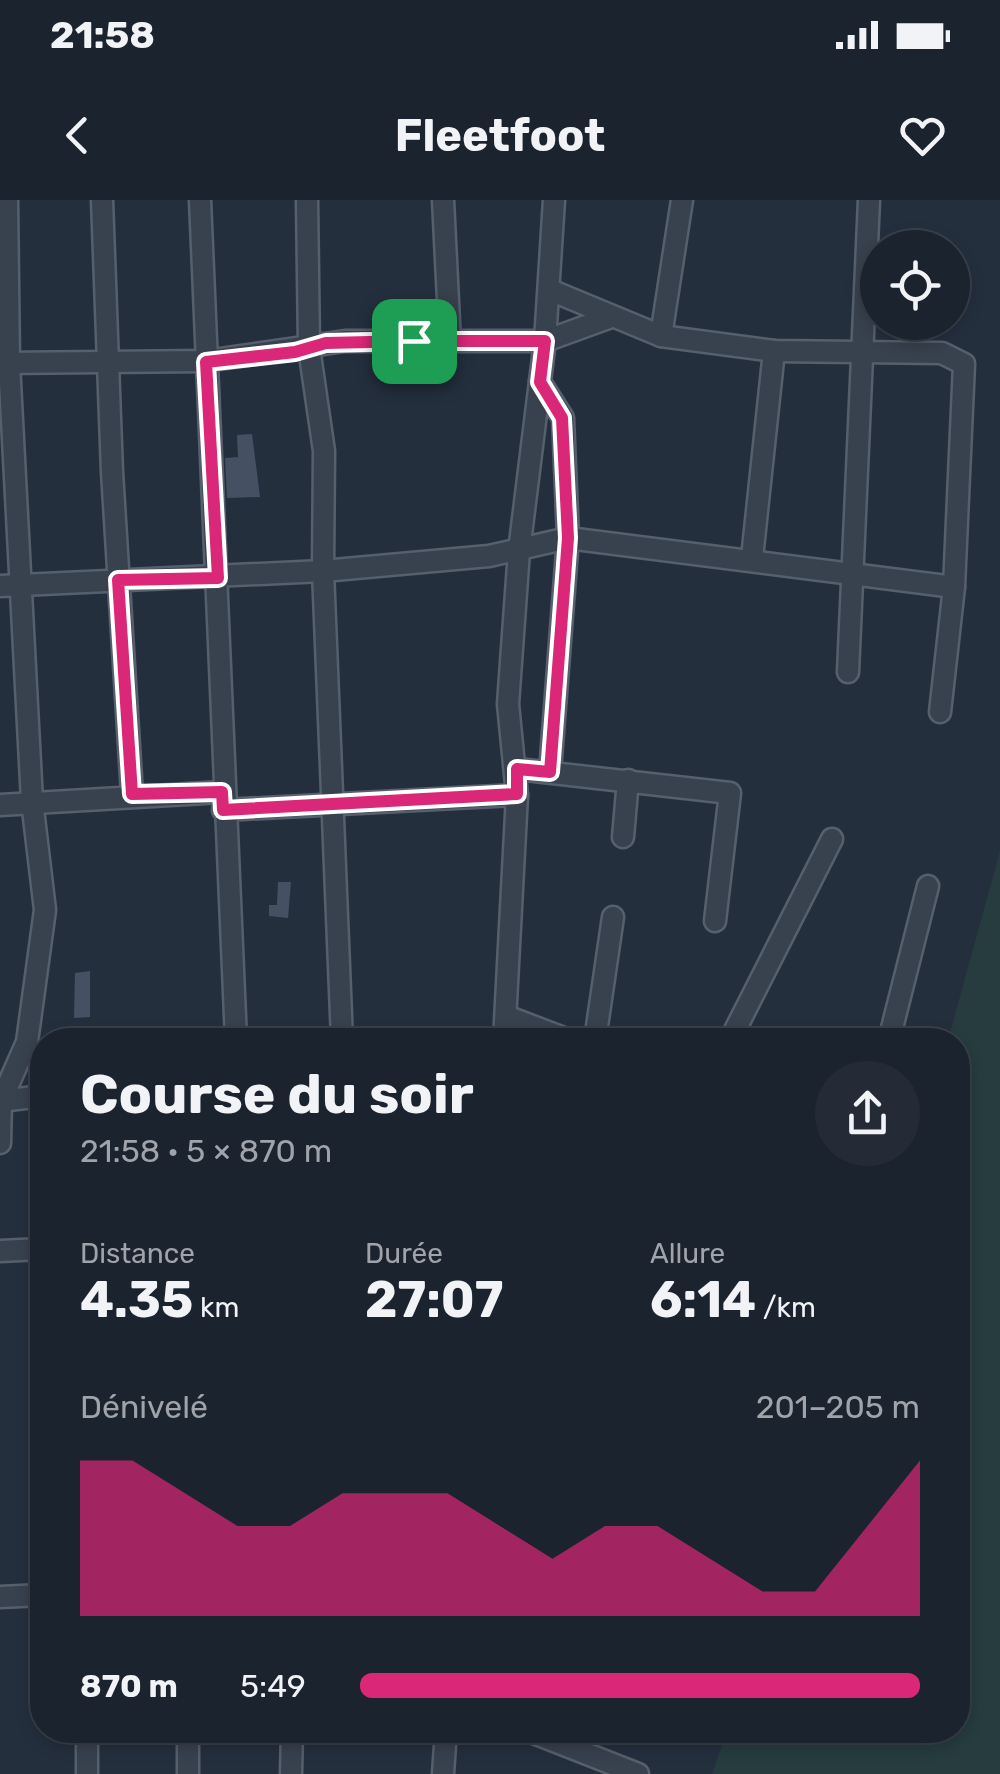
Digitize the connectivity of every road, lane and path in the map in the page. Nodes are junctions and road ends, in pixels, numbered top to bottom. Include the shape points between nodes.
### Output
1 (7, 200) edge
2 (102, 200) edge
3 (200, 200) edge
4 (307, 200) edge
5 (443, 200) edge
6 (554, 200) edge
7 (682, 200) edge
8 (869, 200) edge
9 (550, 290) junction
10 (611, 317) junction
11 (661, 336) junction
12 (450, 341) junction
13 (545, 341) junction
14 (309, 348) junction
15 (774, 351) junction
16 (860, 351) junction
17 (206, 362) junction
18 (5, 363) edge
19 (109, 364) junction
20 (540, 382) junction
21 (568, 538) junction
22 (519, 551) junction
23 (752, 558) junction
24 (324, 570) junction
25 (854, 575) junction
26 (218, 578) junction
27 (118, 580) junction
28 (23, 584) junction
29 (0, 586) edge
30 (954, 587) junction
31 (848, 672) dead end
32 (940, 712) dead end
33 (517, 769) junction
34 (550, 772) junction
35 (628, 780) junction
36 (132, 794) junction
37 (517, 794) junction
38 (32, 801) junction
39 (223, 801) junction
40 (335, 802) junction
41 (0, 806) edge
42 (623, 837) dead end
43 (832, 839) dead end
44 (928, 886) dead end
45 (613, 917) dead end
46 (715, 921) dead end
47 (506, 1016) junction
48 (235, 1028) edge
49 (342, 1028) edge
50 (505, 1028) edge
51 (538, 1028) edge
52 (597, 1028) edge
53 (736, 1028) edge
54 (892, 1028) edge
55 (30, 1097) edge
56 (0, 1101) edge
57 (0, 1143) edge
58 (30, 1250) edge
59 (0, 1251) edge
60 (30, 1596) edge
61 (0, 1597) edge
62 (87, 1743) edge
63 (188, 1743) edge
64 (292, 1743) edge
65 (445, 1743) edge
66 (576, 1743) edge
67 (87, 1774) edge
68 (188, 1774) edge
69 (291, 1774) edge
70 (443, 1774) edge
71 (638, 1774) edge

1 - 18 street
2 - 19 street
3 - 17 street
4 - 14 street
5 - 12 street
6 - 9 street
7 - 11 street
8 - 16 street
9 - 10 street
9 - 13 street
10 - 11 street
10 - 13 street
11 - 15 street
12 - 13 street
12 - 14 street via 345,341
13 - 20 street
14 - 17 street
14 - 24 street via 324,451
15 - 16 street
15 - 23 street
16 - 25 street
16 - 30 street via 942,352 964,364
17 - 19 street
17 - 26 street
18 - 19 street
18 - 28 street
19 - 27 street
20 - 21 street via 562,418
20 - 22 street
21 - 22 street
21 - 23 street
21 - 34 street
22 - 24 street
22 - 33 street via 508,704
23 - 25 street
24 - 26 street
24 - 40 street
25 - 30 street
25 - 31 street
26 - 27 street
26 - 39 street
27 - 28 street
27 - 36 street
28 - 29 street
28 - 38 street
30 - 32 street
33 - 34 street
33 - 37 street
34 - 35 street
35 - 42 street
35 - 46 street via 730,793
36 - 38 street
36 - 39 street
37 - 40 street
37 - 47 street
38 - 41 street
38 - 56 street via 44,943 27,1042
39 - 40 street
39 - 48 street
40 - 49 street
43 - 53 street
44 - 54 street
45 - 52 street
47 - 50 street
47 - 51 street
55 - 56 street
56 - 57 street
58 - 59 street
60 - 61 street
62 - 67 street
63 - 68 street
64 - 69 street
65 - 70 street
66 - 71 street

